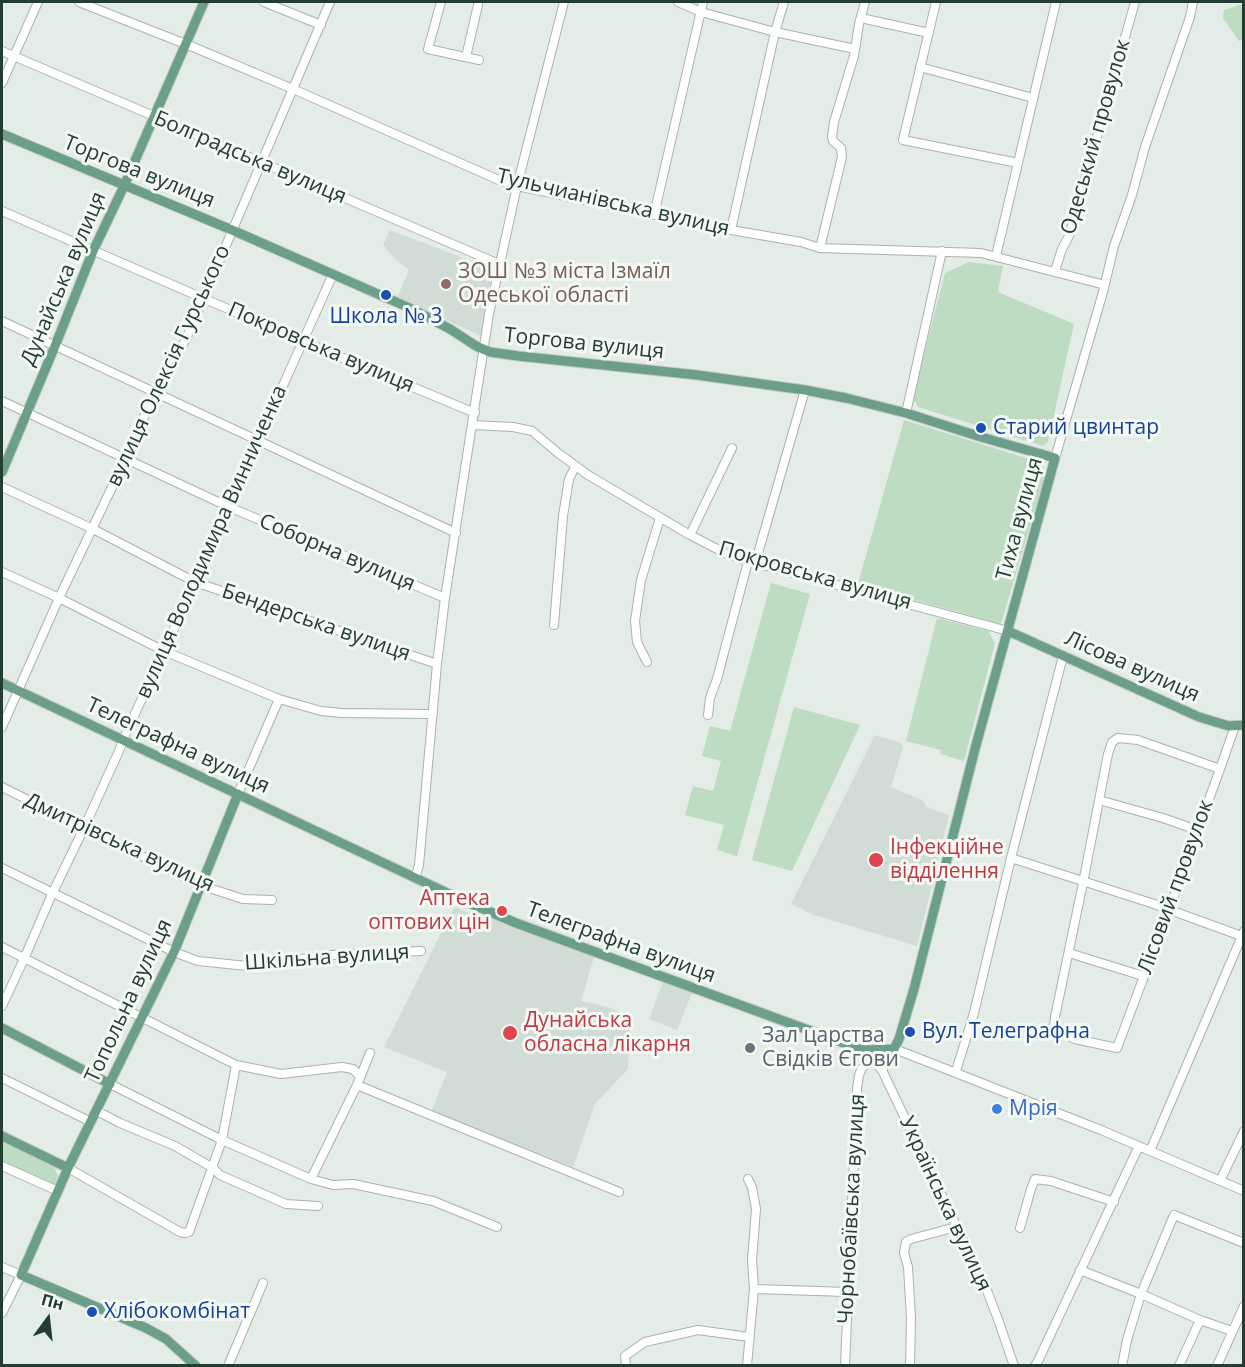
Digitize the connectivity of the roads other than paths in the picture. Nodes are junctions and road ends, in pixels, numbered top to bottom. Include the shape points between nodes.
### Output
1 (38, 2) edge
2 (79, 2) edge
3 (204, 2) edge
4 (264, 2) edge
5 (330, 2) edge
6 (441, 2) edge
7 (564, 2) edge
8 (678, 2) edge
9 (703, 2) edge
10 (784, 2) edge
11 (865, 2) edge
12 (936, 2) edge
13 (1056, 2) edge
14 (1135, 2) edge
15 (1193, 2) edge
16 (478, 5) dead end
17 (701, 12) junction
18 (861, 18) junction
19 (321, 25) junction
20 (776, 32) junction
21 (929, 33) junction
22 (185, 44) junction
23 (855, 49) junction
24 (2, 51) edge
25 (13, 56) junction
26 (466, 57) junction
27 (479, 60) dead end
28 (920, 67) junction
29 (2, 83) edge
30 (293, 89) junction
31 (1033, 98) junction
32 (154, 117) junction
33 (2, 134) edge
34 (261, 163) junction
35 (1018, 163) junction
36 (124, 186) junction
37 (517, 186) junction
38 (2, 211) edge
39 (654, 215) junction
40 (232, 230) junction
41 (731, 230) junction
42 (820, 248) junction
43 (93, 251) junction
44 (942, 251) junction
45 (996, 256) junction
46 (500, 264) junction
47 (1055, 272) junction
48 (333, 274) junction
49 (1105, 285) junction
50 (202, 297) junction
51 (2, 321) edge
52 (302, 341) junction
53 (55, 346) junction
54 (484, 350) junction
55 (805, 390) junction
56 (155, 392) junction
57 (2, 401) edge
58 (27, 412) junction
59 (475, 413) junction
60 (906, 413) junction
61 (473, 425) junction
62 (257, 440) junction
63 (732, 448) dead end
64 (1055, 458) junction
65 (125, 460) junction
66 (575, 467) junction
67 (2, 472) edge
68 (2, 487) edge
69 (229, 507) junction
70 (660, 518) junction
71 (93, 529) junction
72 (456, 533) junction
73 (690, 535) junction
74 (748, 561) junction
75 (2, 572) edge
76 (195, 582) junction
77 (59, 598) junction
78 (445, 598) junction
79 (555, 625) dead end
80 (1008, 631) junction
81 (164, 651) junction
82 (1063, 656) junction
83 (647, 662) dead end
84 (437, 664) junction
85 (2, 683) edge
86 (18, 690) junction
87 (279, 699) junction
88 (433, 714) junction
89 (708, 715) dead end
90 (1239, 725) edge
91 (2, 727) edge
92 (123, 740) junction
93 (1220, 769) junction
94 (2, 788) edge
95 (238, 794) junction
96 (1100, 800) junction
97 (84, 828) junction
98 (1197, 830) junction
99 (1011, 858) junction
100 (2, 868) edge
101 (415, 878) junction
102 (1083, 883) junction
103 (200, 885) junction
104 (52, 894) junction
105 (272, 900) dead end
106 (1169, 910) junction
107 (1243, 935) edge
108 (2, 948) edge
109 (421, 951) dead end
110 (174, 952) junction
111 (1069, 953) junction
112 (24, 959) junction
113 (1143, 976) junction
114 (2, 1006) edge
115 (141, 1018) junction
116 (2, 1028) edge
117 (894, 1049) junction
118 (863, 1050) junction
119 (370, 1053) dead end
120 (873, 1059) junction
121 (236, 1065) junction
122 (882, 1070) junction
123 (956, 1071) junction
124 (2, 1078) edge
125 (358, 1081) junction
126 (110, 1084) junction
127 (97, 1111) junction
128 (91, 1122) junction
129 (1244, 1131) edge
130 (2, 1136) edge
131 (222, 1140) junction
132 (1139, 1146) junction
133 (1150, 1151) junction
134 (2, 1166) edge
135 (68, 1168) junction
136 (213, 1168) junction
137 (311, 1179) junction
138 (748, 1179) dead end
139 (1220, 1181) junction
140 (58, 1191) junction
141 (1244, 1191) edge
142 (619, 1192) dead end
143 (1114, 1202) junction
144 (318, 1206) dead end
145 (497, 1227) dead end
146 (956, 1227) junction
147 (1020, 1228) dead end
148 (1244, 1243) edge
149 (2, 1267) edge
150 (1080, 1270) junction
151 (21, 1275) junction
152 (262, 1283) dead end
153 (754, 1289) junction
154 (848, 1292) junction
155 (1141, 1294) junction
156 (1244, 1306) edge
157 (2, 1313) edge
158 (1200, 1320) junction
159 (1232, 1331) junction
160 (749, 1337) junction
161 (196, 1365) edge
162 (228, 1365) edge
163 (626, 1365) edge
164 (747, 1365) edge
165 (845, 1365) edge
166 (910, 1365) edge
167 (1014, 1365) edge
168 (1035, 1365) edge
169 (1122, 1365) edge
170 (1179, 1365) edge
171 (1217, 1365) edge

1 - 25 street
2 - 22 street, Тульчианівська вулиця
3 - 22 main road, Дунайська вулиця
4 - 19 street
5 - 19 street, вулиця Олексія Гурського
6 - 26 street via 428,49
7 - 37 street
8 - 17 street
9 - 17 street
10 - 20 street
11 - 18 street
12 - 21 street
13 - 31 street
14 - 47 street, Одеський провулок via 1069,236
15 - 49 street, Тиха вулиця
16 - 26 street
17 - 20 street
17 - 39 street
18 - 21 street
18 - 23 street
19 - 30 street, вулиця Олексія Гурського
20 - 23 street
20 - 41 street
21 - 28 street
22 - 30 street, Тульчианівська вулиця
22 - 32 main road, Дунайська вулиця
23 - 42 street via 834,122 832,137 841,148 842,157
24 - 25 street, Болградська вулиця
25 - 29 street
25 - 32 street, Болградська вулиця
26 - 27 street
28 - 31 street
28 - 35 street via 903,140
30 - 34 street, вулиця Олексія Гурського
30 - 37 street, Тульчианівська вулиця
31 - 35 street
32 - 34 street, Болградська вулиця
32 - 36 main road, Дунайська вулиця
33 - 36 main road, Торгова вулиця
34 - 40 street, вулиця Олексія Гурського
34 - 46 street, Болградська вулиця
35 - 45 street
36 - 40 main road, Торгова вулиця
36 - 43 main road, Дунайська вулиця
37 - 39 street, Тульчианівська вулиця
37 - 46 street
38 - 43 street, Покровська вулиця
39 - 41 street, Тульчианівська вулиця
40 - 48 main road, Торгова вулиця
40 - 50 street, вулиця Олексія Гурського
41 - 42 street, Тульчианівська вулиця
42 - 44 street, Тульчианівська вулиця
43 - 50 street, Покровська вулиця
43 - 53 main road, Дунайська вулиця
44 - 45 street, Тульчианівська вулиця
44 - 60 street
45 - 47 street, Тульчианівська вулиця
46 - 54 street
47 - 49 street, Тульчианівська вулиця
48 - 52 street, вулиця Володимира Винниченка
48 - 54 main road, Торгова вулиця via 412,309
49 - 64 street, Тиха вулиця
50 - 52 street, Покровська вулиця
50 - 56 street, вулиця Олексія Гурського via 186,339
51 - 53 street
52 - 59 street, Покровська вулиця
52 - 62 street, вулиця Володимира Винниченка
53 - 56 street
53 - 58 main road, Дунайська вулиця
54 - 55 main road, Торгова вулиця
54 - 59 street
55 - 60 main road, Торгова вулиця
55 - 74 street via 757,557
56 - 62 street
56 - 65 street, вулиця Олексія Гурського
57 - 58 street, Соборна вулиця
58 - 65 street, Соборна вулиця
58 - 67 main road, Дунайська вулиця
59 - 61 street
60 - 64 main road, Торгова вулиця
61 - 66 street, Покровська вулиця via 532,431
61 - 72 street
62 - 69 street, вулиця Володимира Винниченка
62 - 72 street
63 - 73 street
64 - 80 main road, Тиха вулиця
65 - 69 street, Соборна вулиця
65 - 71 street, вулиця Олексія Гурського
66 - 70 street, Покровська вулиця
66 - 79 street via 563,516
68 - 71 street, Бендерська вулиця
69 - 76 street, вулиця Володимира Винниченка
69 - 78 street, Соборна вулиця
70 - 73 street, Покровська вулиця
70 - 83 street via 641,580 636,613 636,637
71 - 76 street, Бендерська вулиця
71 - 77 street, вулиця Олексія Гурського
72 - 78 street
73 - 74 street, Покровська вулиця
74 - 80 street, Покровська вулиця
74 - 89 street
75 - 77 street
76 - 81 street, вулиця Володимира Винниченка
76 - 84 street, Бендерська вулиця
77 - 81 street
77 - 86 street, вулиця Олексія Гурського
78 - 84 street
80 - 82 main road, Лісова вулиця
80 - 117 main road, Тиха вулиця via 914,989
81 - 87 street
81 - 92 street, вулиця Володимира Винниченка
82 - 90 main road, Лісова вулиця via 1199,717
82 - 99 street
84 - 88 street
85 - 86 main road, Телеграфна вулиця
86 - 91 street, вулиця Олексія Гурського
86 - 92 main road, Телеграфна вулиця
87 - 88 street via 330,712
87 - 95 street, Топольна вулиця
88 - 101 street
90 - 93 street, Лісовий провулок
92 - 95 main road, Телеграфна вулиця
92 - 97 street, вулиця Володимира Винниченка
93 - 96 street via 1130,738 1118,738 1110,746
93 - 98 street, Лісовий провулок
94 - 97 street, Дмитрівська вулиця
95 - 101 main road, Телеграфна вулиця
95 - 103 main road, Топольна вулиця
96 - 98 street
96 - 102 street
97 - 103 street, Дмитрівська вулиця
97 - 104 street, вулиця Володимира Винниченка
98 - 106 street, Лісовий провулок
99 - 102 street
99 - 123 street
100 - 104 street, Шкільна вулиця
101 - 118 main road, Телеграфна вулиця via 536,931
102 - 106 street
102 - 111 street
103 - 105 street, Дмитрівська вулиця via 243,899
103 - 110 main road, Топольна вулиця
104 - 110 street, Шкільна вулиця
104 - 112 street, вулиця Володимира Винниченка
106 - 107 street
106 - 113 street, Лісовий провулок
107 - 133 street
108 - 112 street
109 - 110 street, Шкільна вулиця via 332,955 247,966 198,961
110 - 115 main road, Топольна вулиця
111 - 113 street
111 - 113 street, Лісовий провулок via 1054,1028 1075,1039 1117,1048
112 - 114 street, вулиця Володимира Винниченка
112 - 115 street
115 - 121 street
115 - 126 main road, Топольна вулиця
116 - 126 main road
117 - 118 main road, Телеграфна вулиця
117 - 122 street
117 - 123 street, Телеграфна вулиця
118 - 120 street, Українська вулиця
119 - 125 street
120 - 122 street, Українська вулиця
120 - 154 street, Чорнобаївська вулиця via 862,1068 857,1089
121 - 125 street via 281,1074 342,1067 353,1070
121 - 131 street
122 - 146 street, Українська вулиця
123 - 132 street, Телеграфна вулиця
124 - 128 street
125 - 137 street
125 - 142 street
126 - 127 main road, Топольна вулиця
126 - 131 street
127 - 128 main road, Топольна вулиця
127 - 136 street
128 - 135 main road, Топольна вулиця
129 - 139 street
130 - 135 main road
131 - 136 street
131 - 137 street
132 - 133 street, Телеграфна вулиця
132 - 143 street
133 - 139 street, Телеграфна вулиця
134 - 140 street
135 - 136 street via 185,1233 192,1226
135 - 140 main road, Топольна вулиця
136 - 144 street via 220,1175 286,1204
137 - 145 street via 433,1201
138 - 153 street via 756,1209
139 - 141 street, Телеграфна вулиця
140 - 151 main road, Топольна вулиця
143 - 147 street via 1035,1179
143 - 150 street
146 - 166 street via 911,1239 904,1248 908,1267
146 - 167 street, Українська вулиця via 989,1296
148 - 155 street via 1174,1215
149 - 151 street
150 - 155 street
150 - 168 street
151 - 157 street, Топольна вулиця
151 - 161 main road via 146,1328 166,1339
152 - 162 street
153 - 154 street
153 - 160 street
154 - 165 street, Чорнобаївська вулиця
155 - 158 street
155 - 169 street
156 - 159 street
158 - 159 street
158 - 170 street
159 - 171 street
160 - 163 street via 698,1329 645,1342 625,1356
160 - 164 street

